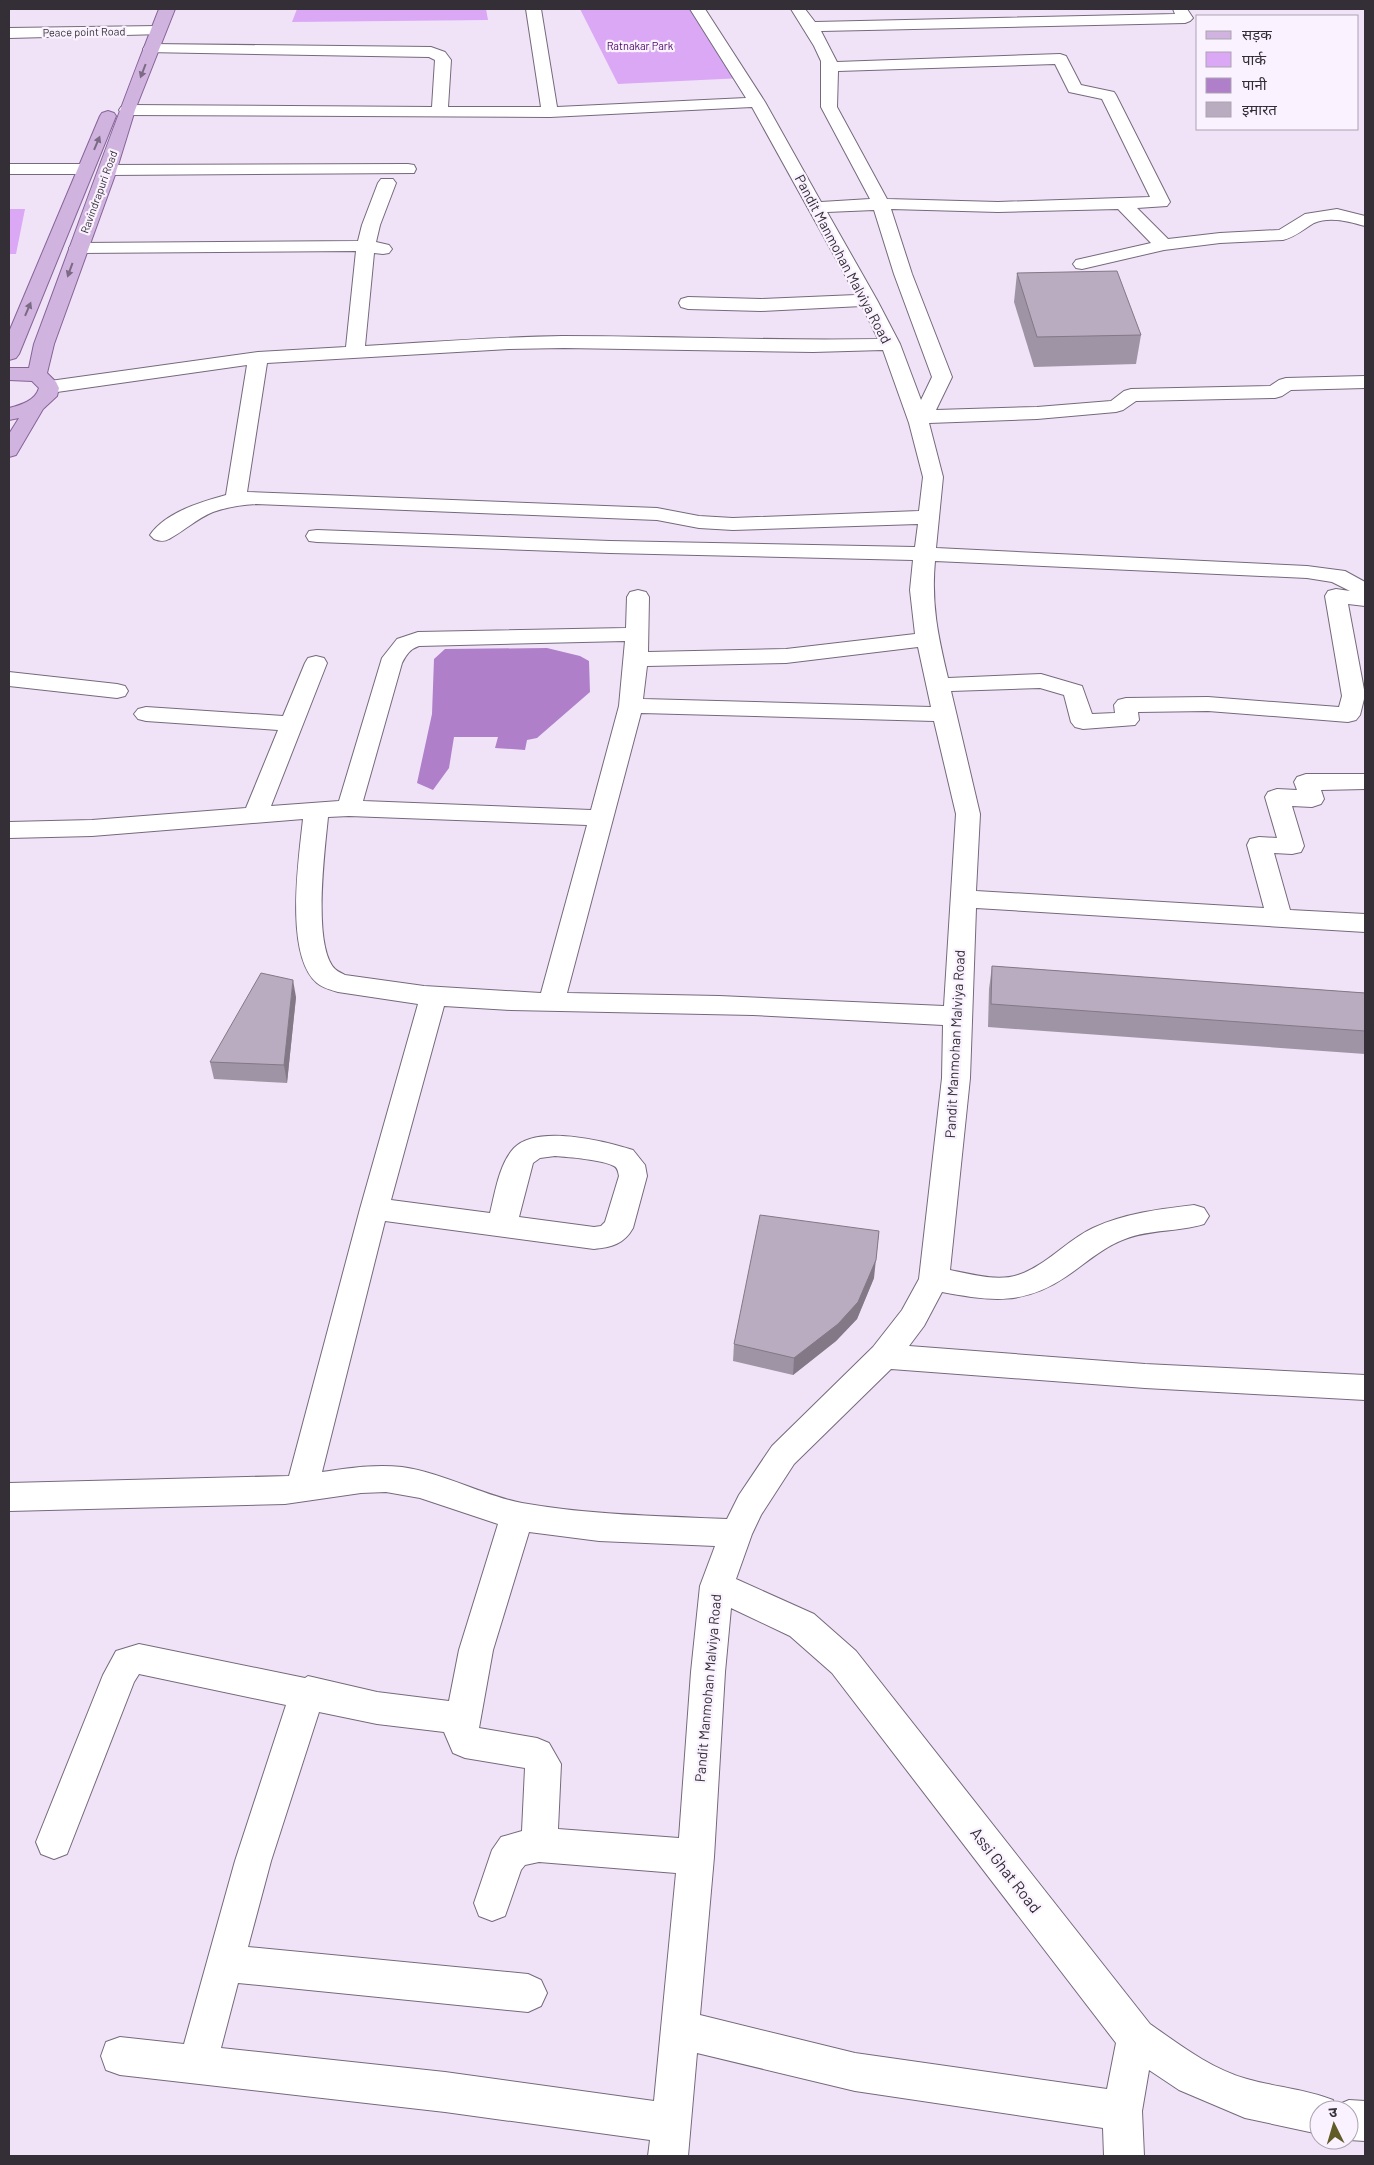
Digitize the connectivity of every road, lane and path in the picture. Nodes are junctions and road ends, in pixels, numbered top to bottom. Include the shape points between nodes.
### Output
1 (166, 9) edge
2 (533, 9) edge
3 (698, 9) edge
4 (798, 9) edge
5 (949, 9) edge
6 (1180, 9) edge
7 (142, 24) junction
8 (954, 24) junction
9 (810, 27) junction
10 (158, 30) junction
11 (9, 33) edge
12 (133, 48) dead end
13 (151, 49) junction
14 (963, 62) junction
15 (127, 66) dead end
16 (830, 67) junction
17 (757, 102) junction
18 (127, 110) junction
19 (440, 112) junction
20 (550, 112) junction
21 (9, 169) edge
22 (86, 169) junction
23 (408, 169) dead end
24 (108, 170) junction
25 (387, 183) dead end
26 (880, 204) junction
27 (1122, 204) junction
28 (816, 207) junction
29 (1365, 221) edge
30 (1164, 245) junction
31 (375, 247) junction
32 (78, 248) junction
33 (1082, 264) dead end
34 (868, 300) junction
35 (688, 303) dead end
36 (890, 344) junction
37 (354, 352) junction
38 (9, 354) edge
39 (258, 358) junction
40 (9, 374) edge
41 (43, 382) junction
42 (1365, 382) edge
43 (34, 408) junction
44 (9, 414) edge
45 (921, 420) junction
46 (9, 451) edge
47 (236, 499) junction
48 (929, 516) junction
49 (161, 535) dead end
50 (317, 536) dead end
51 (926, 554) junction
52 (1365, 590) edge
53 (638, 597) dead end
54 (1365, 599) edge
55 (637, 634) junction
56 (927, 639) junction
57 (636, 659) junction
58 (316, 662) dead end
59 (9, 679) edge
60 (938, 685) junction
61 (117, 691) dead end
62 (631, 706) junction
63 (146, 714) dead end
64 (945, 714) junction
65 (292, 724) junction
66 (1365, 782) edge
67 (349, 808) junction
68 (316, 810) junction
69 (255, 816) junction
70 (602, 818) junction
71 (9, 830) edge
72 (963, 899) junction
73 (1280, 918) junction
74 (1365, 923) edge
75 (433, 997) junction
76 (552, 1002) junction
77 (957, 1016) junction
78 (374, 1209) junction
79 (1194, 1216) dead end
80 (502, 1226) junction
81 (934, 1279) junction
82 (884, 1356) junction
83 (1365, 1388) edge
84 (302, 1489) junction
85 (9, 1497) edge
86 (517, 1516) junction
87 (736, 1533) junction
88 (717, 1586) junction
89 (308, 1692) junction
90 (462, 1718) junction
91 (54, 1842) dead end
92 (539, 1845) junction
93 (696, 1857) junction
94 (492, 1904) dead end
95 (225, 1963) junction
96 (528, 1993) dead end
97 (681, 2030) junction
98 (1136, 2038) junction
99 (120, 2056) dead end
100 (197, 2065) junction
101 (1122, 2111) junction
102 (1309, 2112) edge
103 (670, 2140) edge
104 (1124, 2156) edge

1 - 10 main road, Ravindrapuri Road
2 - 20 street
3 - 17 street, Pandit Manmohan Malviya Road
4 - 9 street
5 - 8 street
6 - 8 street via 1185,18
7 - 10 street, Peace point Road
7 - 11 street, Peace point Road
7 - 12 main road
8 - 9 street
8 - 14 street
9 - 16 street
10 - 13 main road, Ravindrapuri Road
13 -> 18 main road, Ravindrapuri Road
13 - 19 street via 431,52 443,60
14 - 16 street
14 - 27 street via 1060,59 1076,88 1108,95 1161,202
22 -> 15 main road, Ravindrapuri Road
16 - 26 street via 829,107
17 - 20 street
17 - 28 street, Pandit Manmohan Malviya Road
18 - 19 street
18 - 24 main road, Ravindrapuri Road
19 - 20 street
21 - 22 street
38 -> 22 main road, Ravindrapuri Road
23 - 24 street
24 - 32 main road, Ravindrapuri Road
25 - 31 street via 370,225
26 - 27 street via 998,207
26 - 28 street
26 - 45 street via 942,377
27 - 30 street
28 - 34 street, Pandit Manmohan Malviya Road
29 - 30 street via 1337,214 1312,218 1283,235
30 - 33 street
31 - 32 street
31 - 37 street
32 -> 41 main road, Ravindrapuri Road via 44,344
34 - 35 street via 761,305
34 - 36 street, Pandit Manmohan Malviya Road
36 - 37 street via 745,346 564,342
36 - 45 street, Pandit Manmohan Malviya Road
37 - 39 street
39 - 41 street
39 - 47 street
40 - 41 main road via 26,374
41 - 43 main road via 49,394
42 - 45 street via 1286,384 1275,392 1131,396 1116,406
43 - 44 main road
43 - 46 main road
45 - 48 street, Pandit Manmohan Malviya Road via 933,477
47 - 48 street via 293,498 657,514 716,524
47 - 49 street via 194,511
48 - 51 street, Pandit Manmohan Malviya Road
50 - 51 street
51 - 52 street via 1307,572 1337,576
51 - 56 street, Pandit Manmohan Malviya Road via 921,590
53 - 55 street
54 - 60 street via 1336,596 1354,696 1348,715 1208,704 1126,705 1127,720 1083,722 1074,691 1041,681
55 - 57 street
55 - 67 street via 418,639 402,644 391,662
56 - 57 street via 786,656
56 - 60 street, Pandit Manmohan Malviya Road
57 - 62 street
58 - 65 street
59 - 61 street
60 - 64 street, Pandit Manmohan Malviya Road
62 - 64 street
62 - 70 street
63 - 65 street
64 - 72 street, Pandit Manmohan Malviya Road via 968,814
65 - 69 street
66 - 73 street via 1306,782 1312,799 1277,797 1292,846 1260,845
67 - 68 street
67 - 70 street
68 - 69 street
68 - 75 street via 309,899 312,946 318,964 326,976 338,983
69 - 71 street via 92,828
70 - 76 street
72 - 73 street
72 - 77 street, Pandit Manmohan Malviya Road
73 - 74 street
75 - 76 street
75 - 78 street
76 - 77 street via 770,1007
77 - 81 street, Pandit Manmohan Malviya Road via 956,1078
78 - 80 street
78 - 84 street
79 - 81 street via 1149,1221 1117,1229 1038,1278 1019,1286 1002,1288
80 - 80 street via 594,1238 609,1236 618,1228 633,1176 631,1165 623,1157 553,1145 536,1147 523,1155 520,1161
81 - 82 street, Pandit Manmohan Malviya Road via 913,1318
82 - 83 street via 1145,1376
82 - 87 street, Pandit Manmohan Malviya Road via 783,1455
84 - 85 street via 166,1496
84 - 86 street via 388,1479 416,1484
86 - 87 street via 566,1524
86 - 90 street via 476,1650
87 - 88 street, Pandit Manmohan Malviya Road
88 - 93 street, Pandit Manmohan Malviya Road
88 - 98 street, Assi Ghat Road via 802,1625 844,1662
89 - 90 street via 377,1708
89 - 91 street via 138,1659 128,1662
89 - 95 street via 253,1861
90 - 92 street via 461,1732 465,1742 538,1754 543,1764
92 - 93 street
92 - 94 street via 514,1849 505,1862
93 - 97 street, Pandit Manmohan Malviya Road
95 - 96 street
95 - 100 street
97 - 101 street via 855,2072
97 - 103 street, Pandit Manmohan Malviya Road
98 - 101 street
98 - 102 street, Assi Ghat Road via 1193,2076 1227,2091 1244,2098
99 - 100 street
100 - 103 street via 445,2092
101 - 104 street

